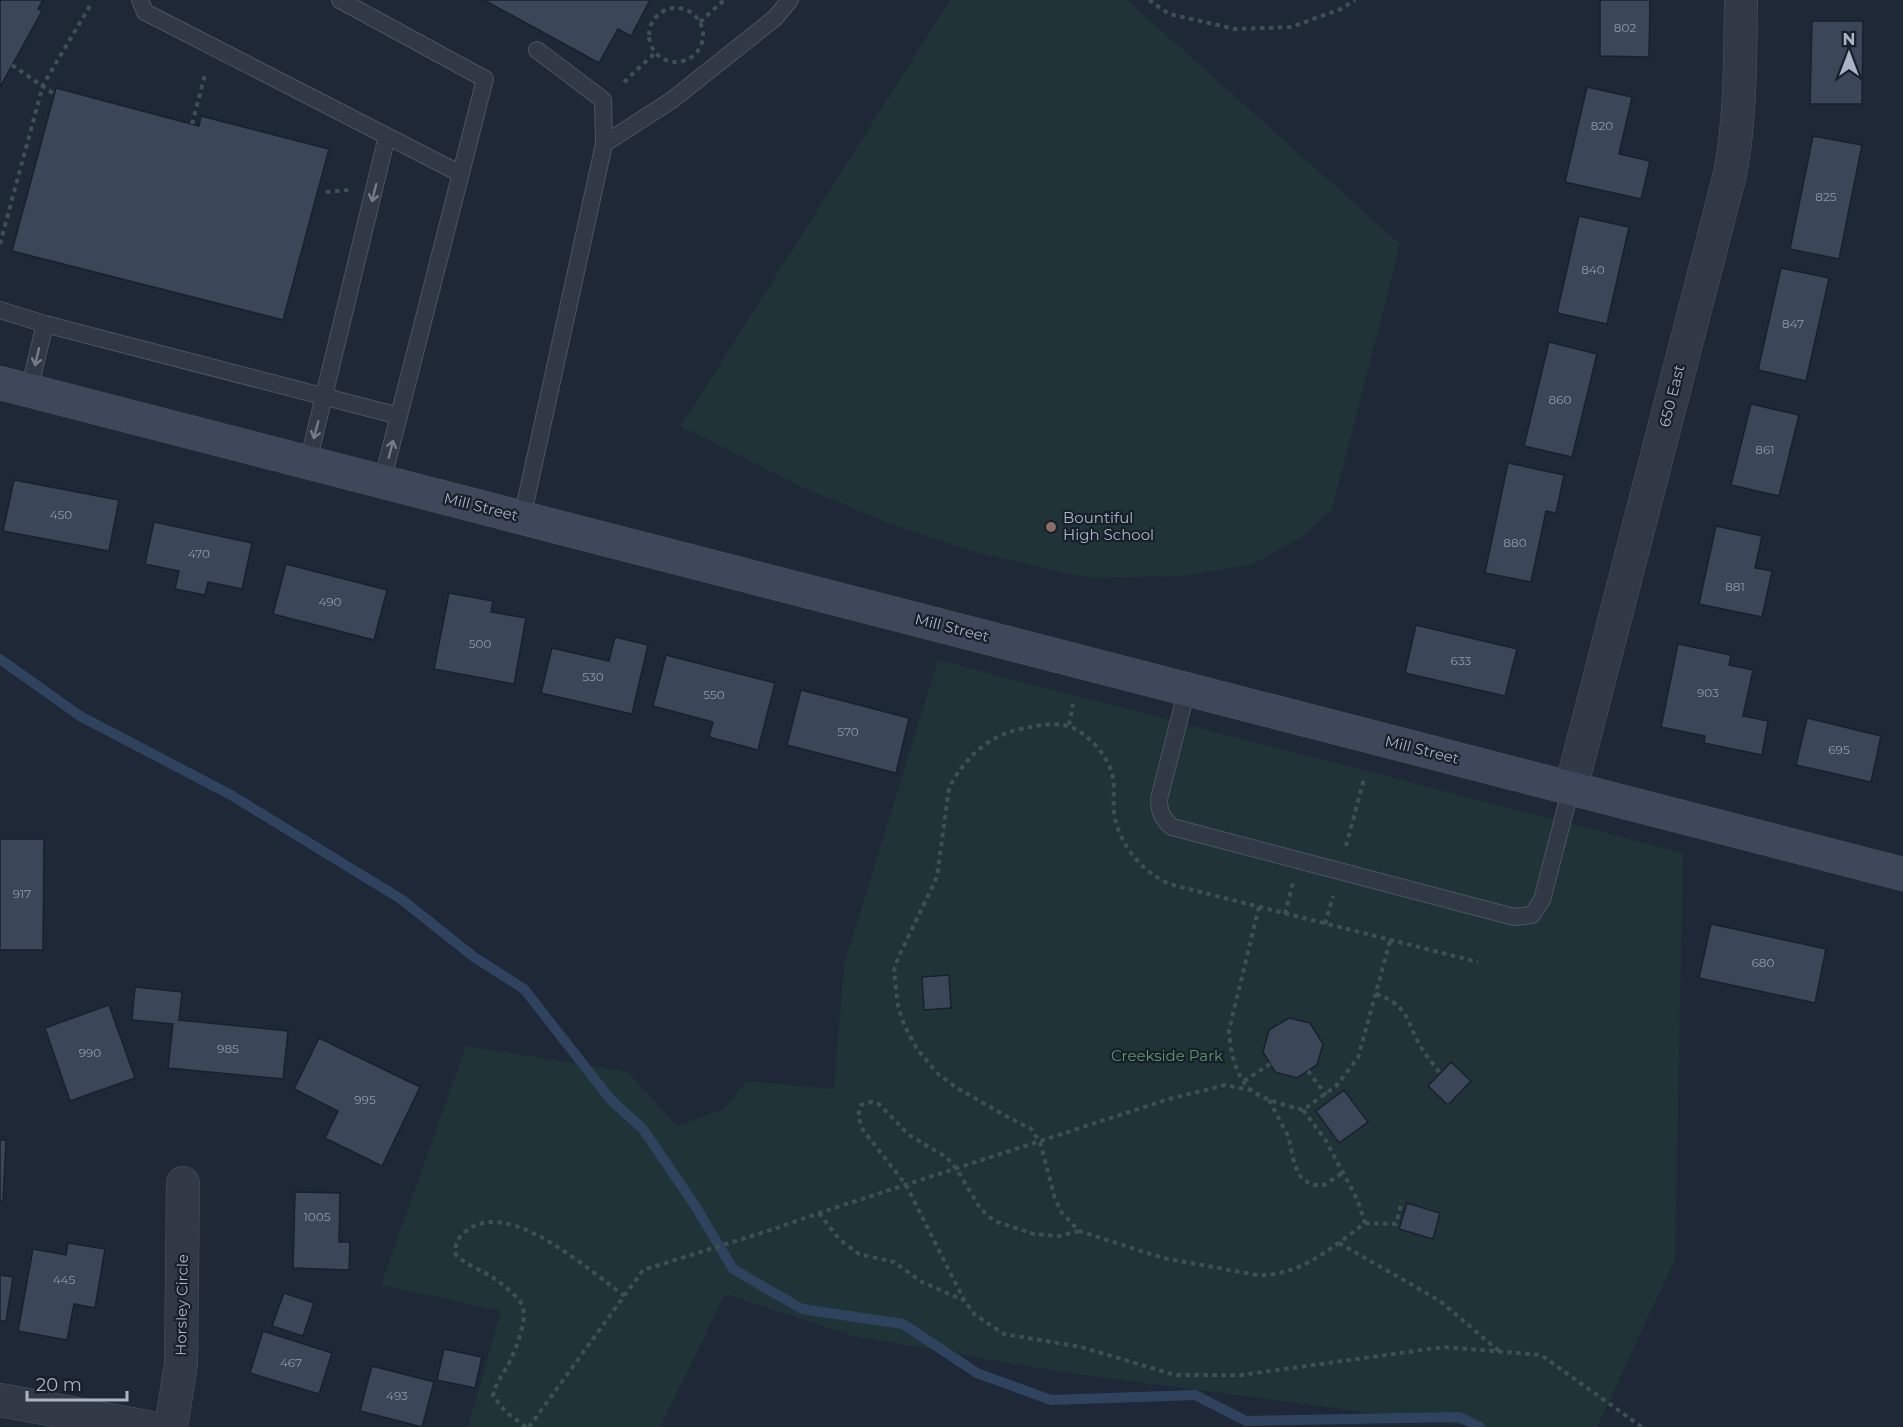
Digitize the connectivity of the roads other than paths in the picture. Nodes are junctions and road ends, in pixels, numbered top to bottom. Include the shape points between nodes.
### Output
1 (140, 0) edge
2 (340, 0) edge
3 (790, 0) edge
4 (1741, 0) edge
5 (537, 50) dead end
6 (387, 136) junction
7 (604, 144) junction
8 (461, 174) junction
9 (0, 310) edge
10 (45, 324) junction
11 (14, 387) edge
12 (325, 396) junction
13 (399, 416) junction
14 (308, 462) junction
15 (382, 482) junction
16 (522, 518) junction
17 (1187, 689) junction
18 (1571, 788) junction
19 (1903, 874) edge
20 (183, 1183) dead end
21 (0, 1400) edge
22 (147, 1427) edge
23 (171, 1427) edge

1 - 6 lane via 145,12
2 - 8 lane via 485,79
3 - 7 lane via 775,18 672,100
4 - 18 street, 650 East via 1739,111 1730,174
5 - 7 lane via 603,100
6 - 8 lane
6 -> 12 lane
7 - 16 lane
8 - 13 lane
9 - 10 lane
10 -> 11 lane
10 - 12 lane
11 - 14 street, Mill Street
12 - 13 lane
12 -> 14 lane
15 -> 13 lane
14 - 15 street, Mill Street
15 - 16 street, Mill Street
16 - 17 street, Mill Street
17 - 18 street, Mill Street
17 - 18 lane via 1159,799 1165,822 1514,917 1532,915 1542,900
18 - 19 street, Mill Street
20 - 23 street, Horsley Circle via 181,1364
21 - 22 street

